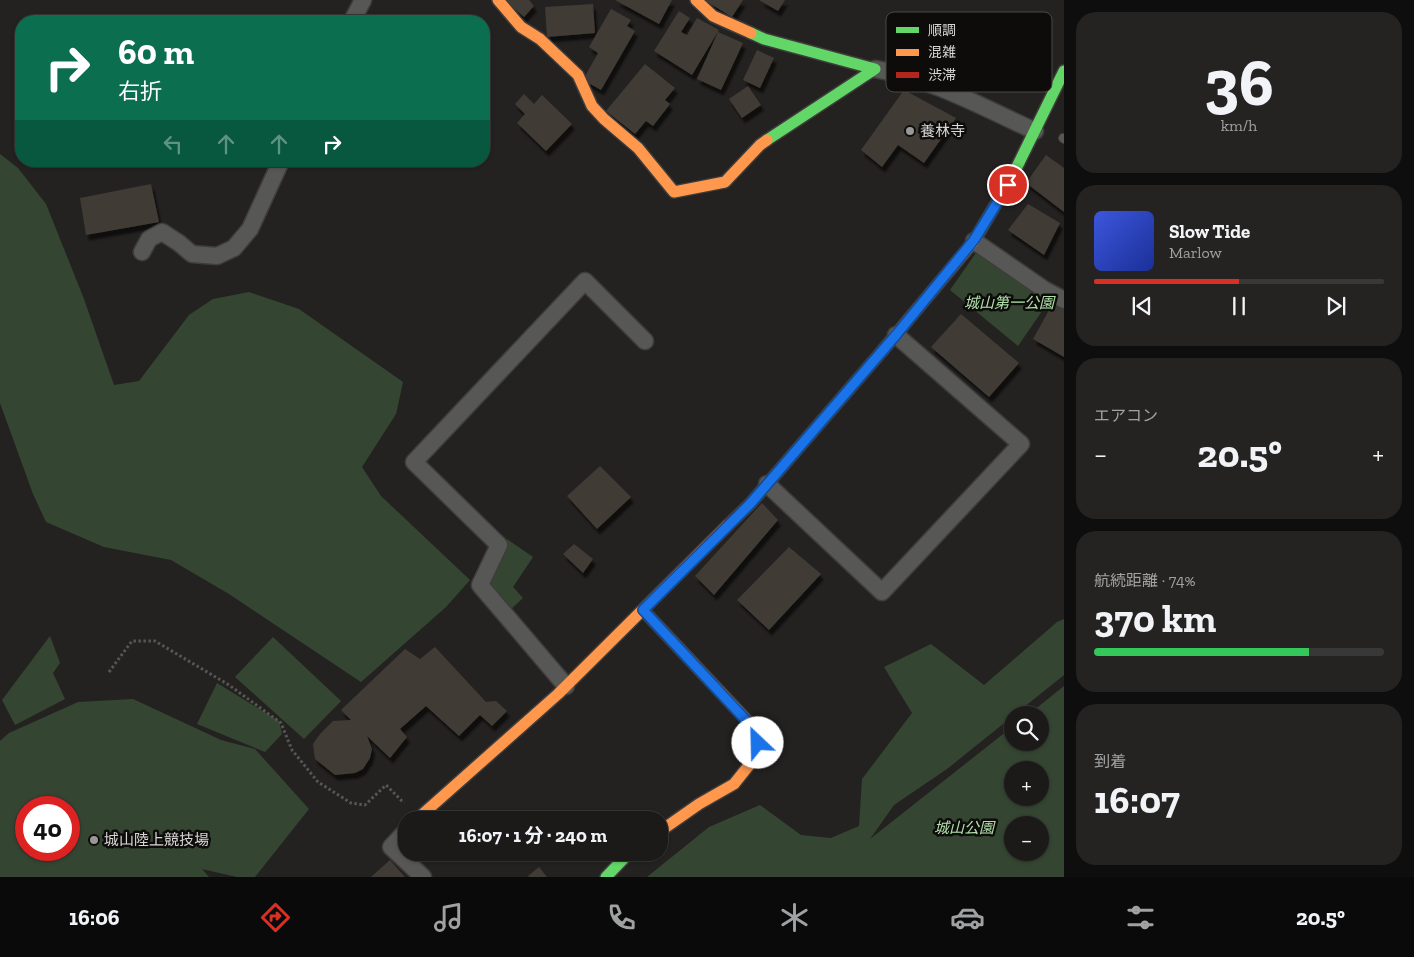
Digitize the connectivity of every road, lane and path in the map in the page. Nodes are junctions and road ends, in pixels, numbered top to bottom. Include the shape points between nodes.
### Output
1 (363, 0) edge
2 (498, 0) edge
3 (696, 0) edge
4 (355, 15) edge
5 (875, 68) junction
6 (886, 70) edge
7 (1064, 71) edge
8 (950, 92) edge
9 (1039, 127) junction
10 (278, 167) edge
11 (974, 240) junction
12 (142, 252) dead end
13 (1064, 300) edge
14 (896, 335) junction
15 (645, 341) dead end
16 (767, 484) junction
17 (643, 610) junction
18 (109, 672) dead end
19 (566, 686) junction
20 (411, 811) edge
21 (426, 811) edge
22 (668, 826) edge
23 (398, 840) edge
24 (398, 854) edge
25 (406, 861) edge
26 (621, 861) edge
27 (423, 877) edge
28 (606, 877) edge

1 - 4 street
2 - 5 street via 521,26 540,39 578,75 592,106 638,148 674,192 725,182 760,145
3 - 5 street via 713,16 764,39
5 - 6 street
7 - 9 street
8 - 9 street
9 - 11 street
10 - 12 street via 250,229 234,248 218,256 192,254 162,232 149,239
11 - 13 street
11 - 14 street
14 - 16 street
14 - 16 street via 1021,444 882,592
15 - 19 street via 585,281 414,462 499,545 480,585
16 - 17 street
17 - 19 street
17 - 22 street via 757,732 758,754 734,784
18 - 20 path via 132,641 155,641 230,685 281,723 292,750 318,782 351,803 365,805 386,785
19 - 21 street
23 - 24 street via 391,847
25 - 27 street
26 - 28 street

